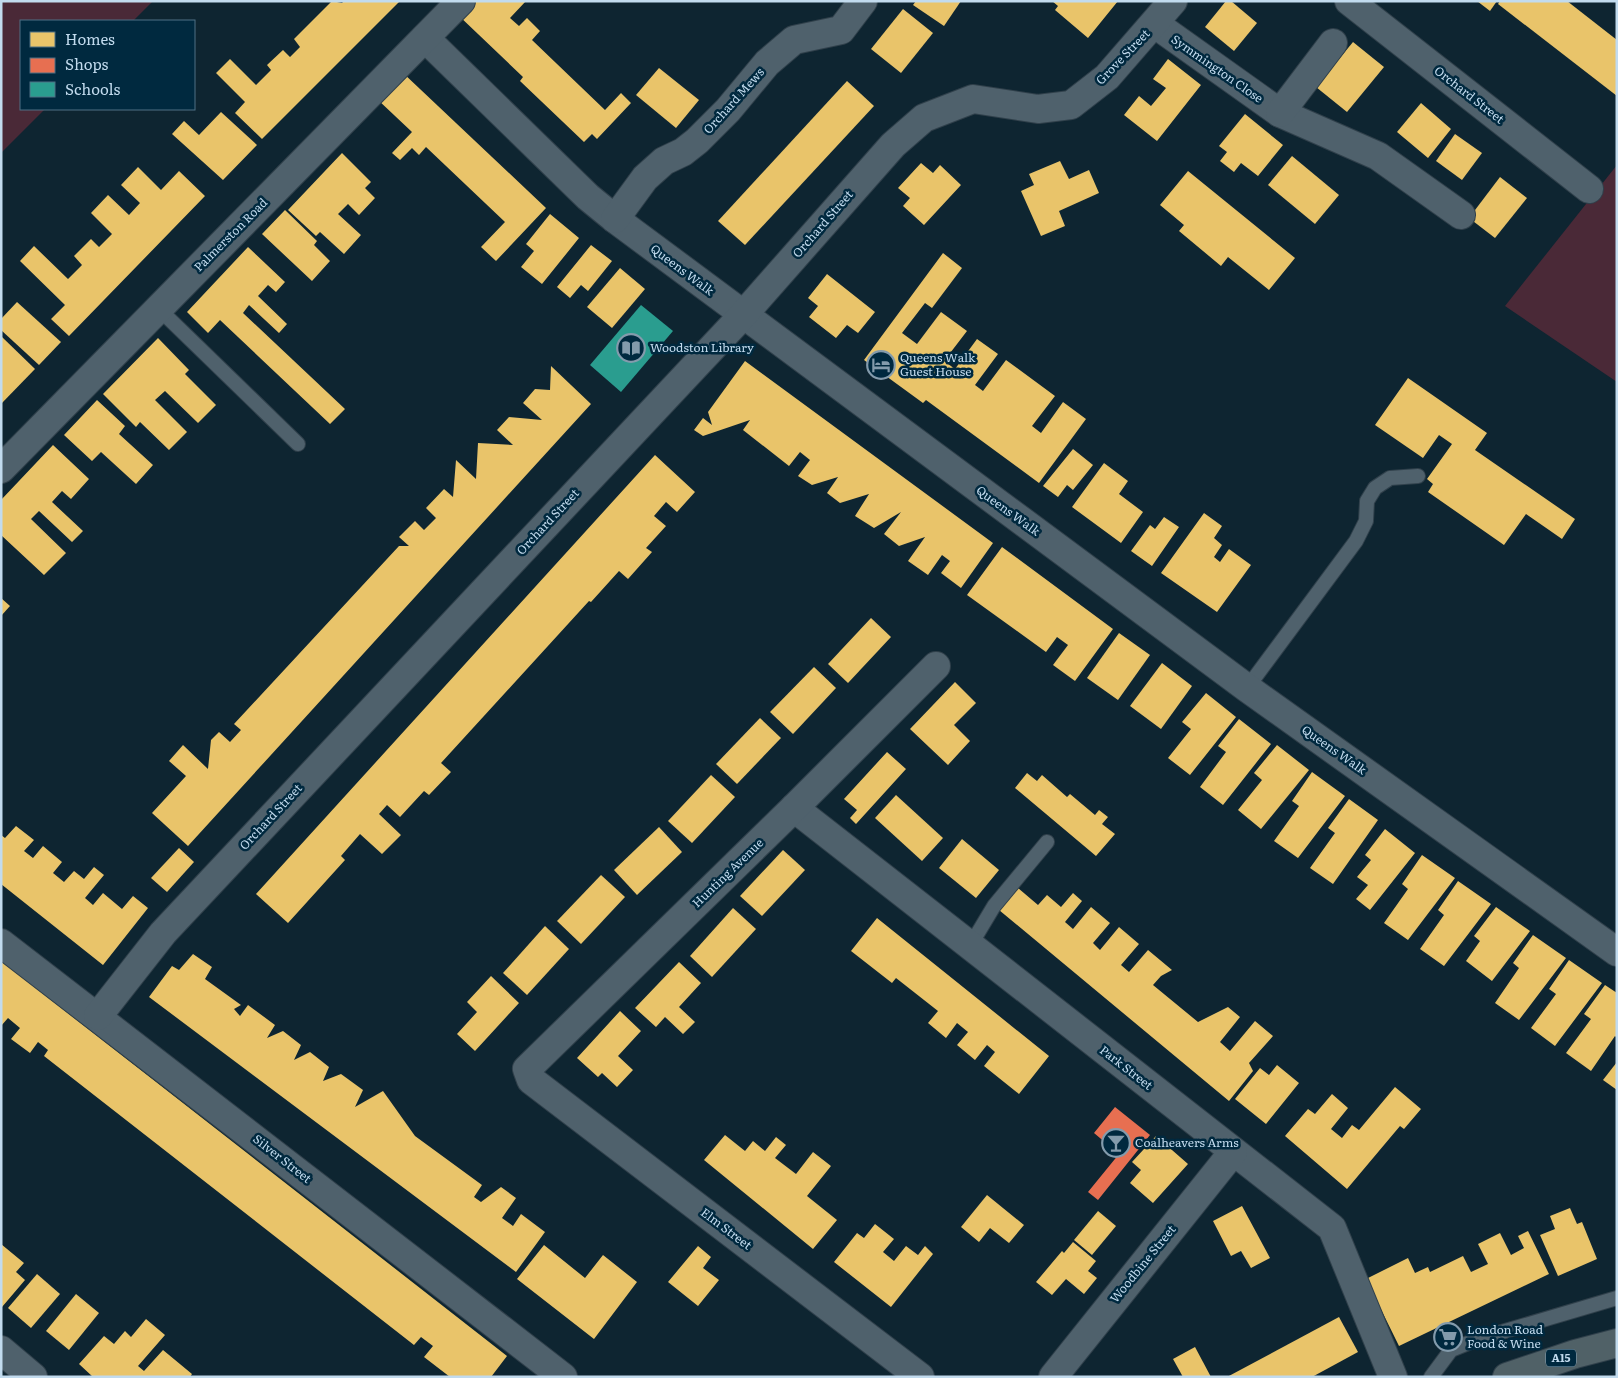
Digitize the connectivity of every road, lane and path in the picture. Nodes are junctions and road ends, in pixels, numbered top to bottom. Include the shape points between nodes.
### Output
1 (461, 1) edge
2 (863, 1) edge
3 (1172, 1) edge
4 (1349, 1) edge
5 (1155, 24) junction
6 (425, 38) junction
7 (1333, 43) dead end
8 (1038, 109) joint
9 (1280, 113) junction
10 (1589, 189) dead end
11 (1461, 215) dead end
12 (615, 219) junction
13 (159, 309) junction
14 (742, 315) junction
15 (298, 444) dead end
16 (1, 469) edge
17 (1418, 476) dead end
18 (936, 666) dead end
19 (1247, 688) junction
20 (794, 808) junction
21 (1047, 842) dead end
22 (1, 943) edge
23 (970, 946) junction
24 (1617, 952) edge
25 (98, 1016) junction
26 (531, 1080) joint
27 (1232, 1152) junction
28 (1617, 1298) edge
29 (1617, 1343) edge
30 (1, 1350) edge
31 (33, 1377) edge
32 (563, 1377) edge
33 (920, 1377) edge
34 (1053, 1377) edge
35 (1393, 1377) edge
36 (1431, 1377) edge
37 (1507, 1377) edge

1 - 6 street, Palmerston Road
2 - 12 street, Orchard Mews via 841,30 794,40 767,63 697,141 664,161 645,178
3 - 5 street, Grove Street
4 - 10 street, Orchard Street
5 - 8 street, Grove Street via 1107,77 1071,105
5 - 9 street, Symmington Close
6 - 12 street, Queens Walk via 588,197
6 - 13 street, Palmerston Road
7 - 9 street
8 - 14 street, Orchard Street via 974,99 924,118 893,144
9 - 11 street, Symmington Close via 1378,156
12 - 14 street, Queens Walk
13 - 15 lane
13 - 16 street, Palmerston Road
14 - 19 street, Queens Walk
14 - 25 street, Orchard Street via 163,933
17 - 19 lane via 1390,478 1375,488 1367,501 1366,521 1356,541
18 - 20 street, Hunting Avenue
19 - 24 street, Queens Walk
20 - 23 street, Park Street
20 - 26 street, Hunting Avenue via 526,1068
21 - 23 lane via 994,906
22 - 25 street, Silver Street
23 - 27 street, Park Street
25 - 32 street, Silver Street
26 - 33 street, Elm Street
27 - 34 street, Woodbine Street
27 - 35 street, Park Street via 1332,1228
28 - 36 lane via 1450,1350
29 - 37 main road, A15
30 - 31 street

